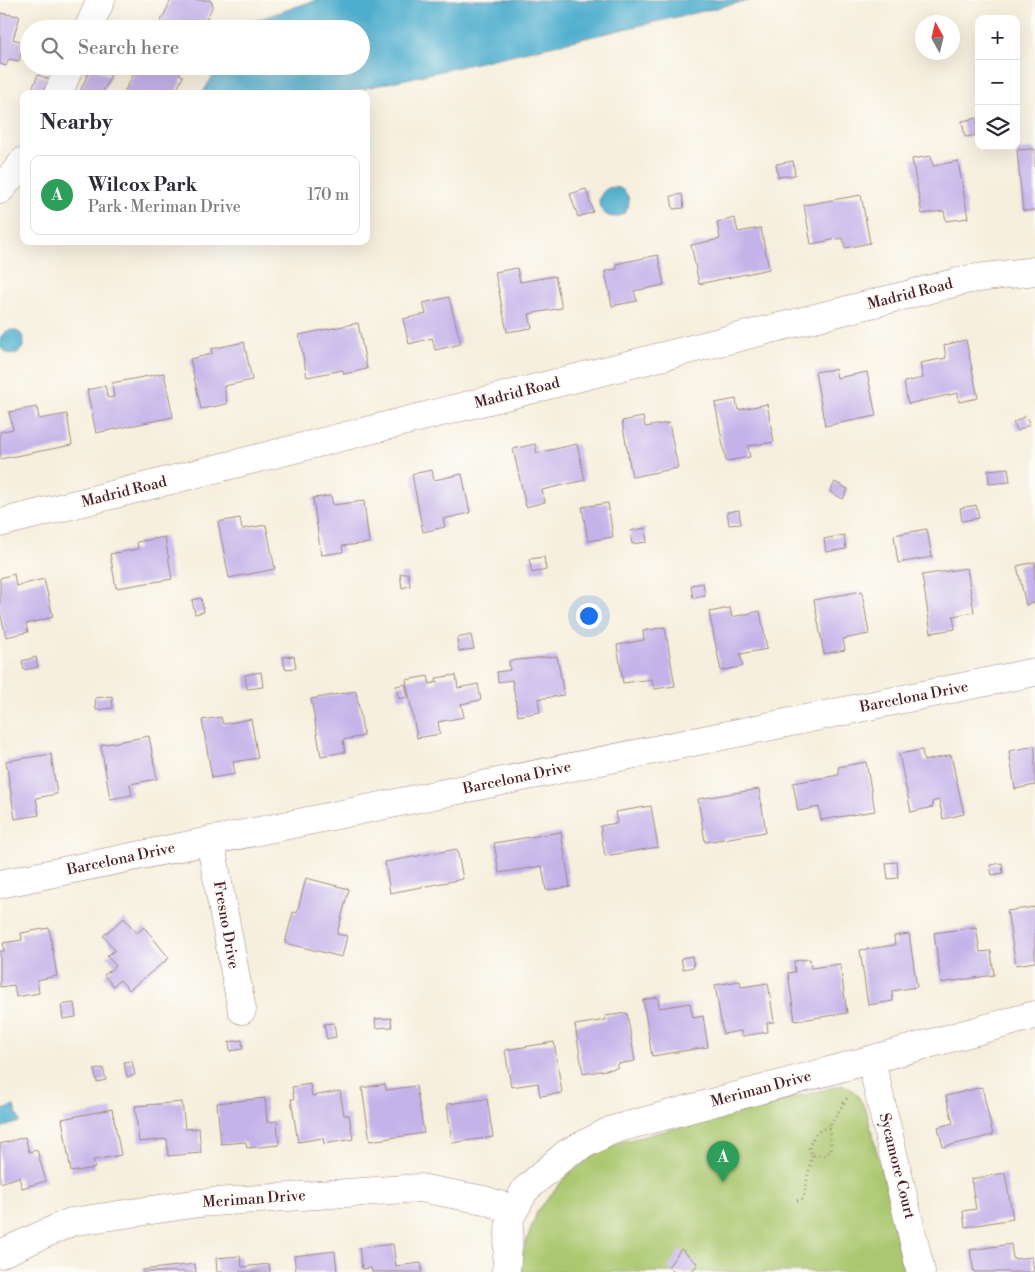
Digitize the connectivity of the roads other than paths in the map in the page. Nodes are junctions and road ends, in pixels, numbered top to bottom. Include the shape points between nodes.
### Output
1 (101, 0) edge
2 (92, 20) edge
3 (66, 75) edge
4 (60, 90) edge
5 (20, 166) edge
6 (0, 190) edge
7 (1035, 271) edge
8 (0, 523) edge
9 (1035, 672) edge
10 (210, 840) junction
11 (0, 884) edge
12 (242, 1010) dead end
13 (1035, 1015) edge
14 (871, 1060) junction
15 (512, 1214) junction
16 (0, 1254) edge
17 (506, 1272) edge
18 (921, 1272) edge

1 - 2 street
3 - 4 street
5 - 6 street
7 - 8 street, Madrid Road via 970,279
9 - 10 street, Barcelona Drive
10 - 11 street, Barcelona Drive
10 - 12 street, Fresno Drive
13 - 14 street, Meriman Drive
14 - 15 street, Meriman Drive via 612,1130 567,1153 525,1190
14 - 18 street, Sycamore Court
15 - 16 street, Meriman Drive via 484,1200 420,1188 199,1203 71,1222
15 - 17 street

